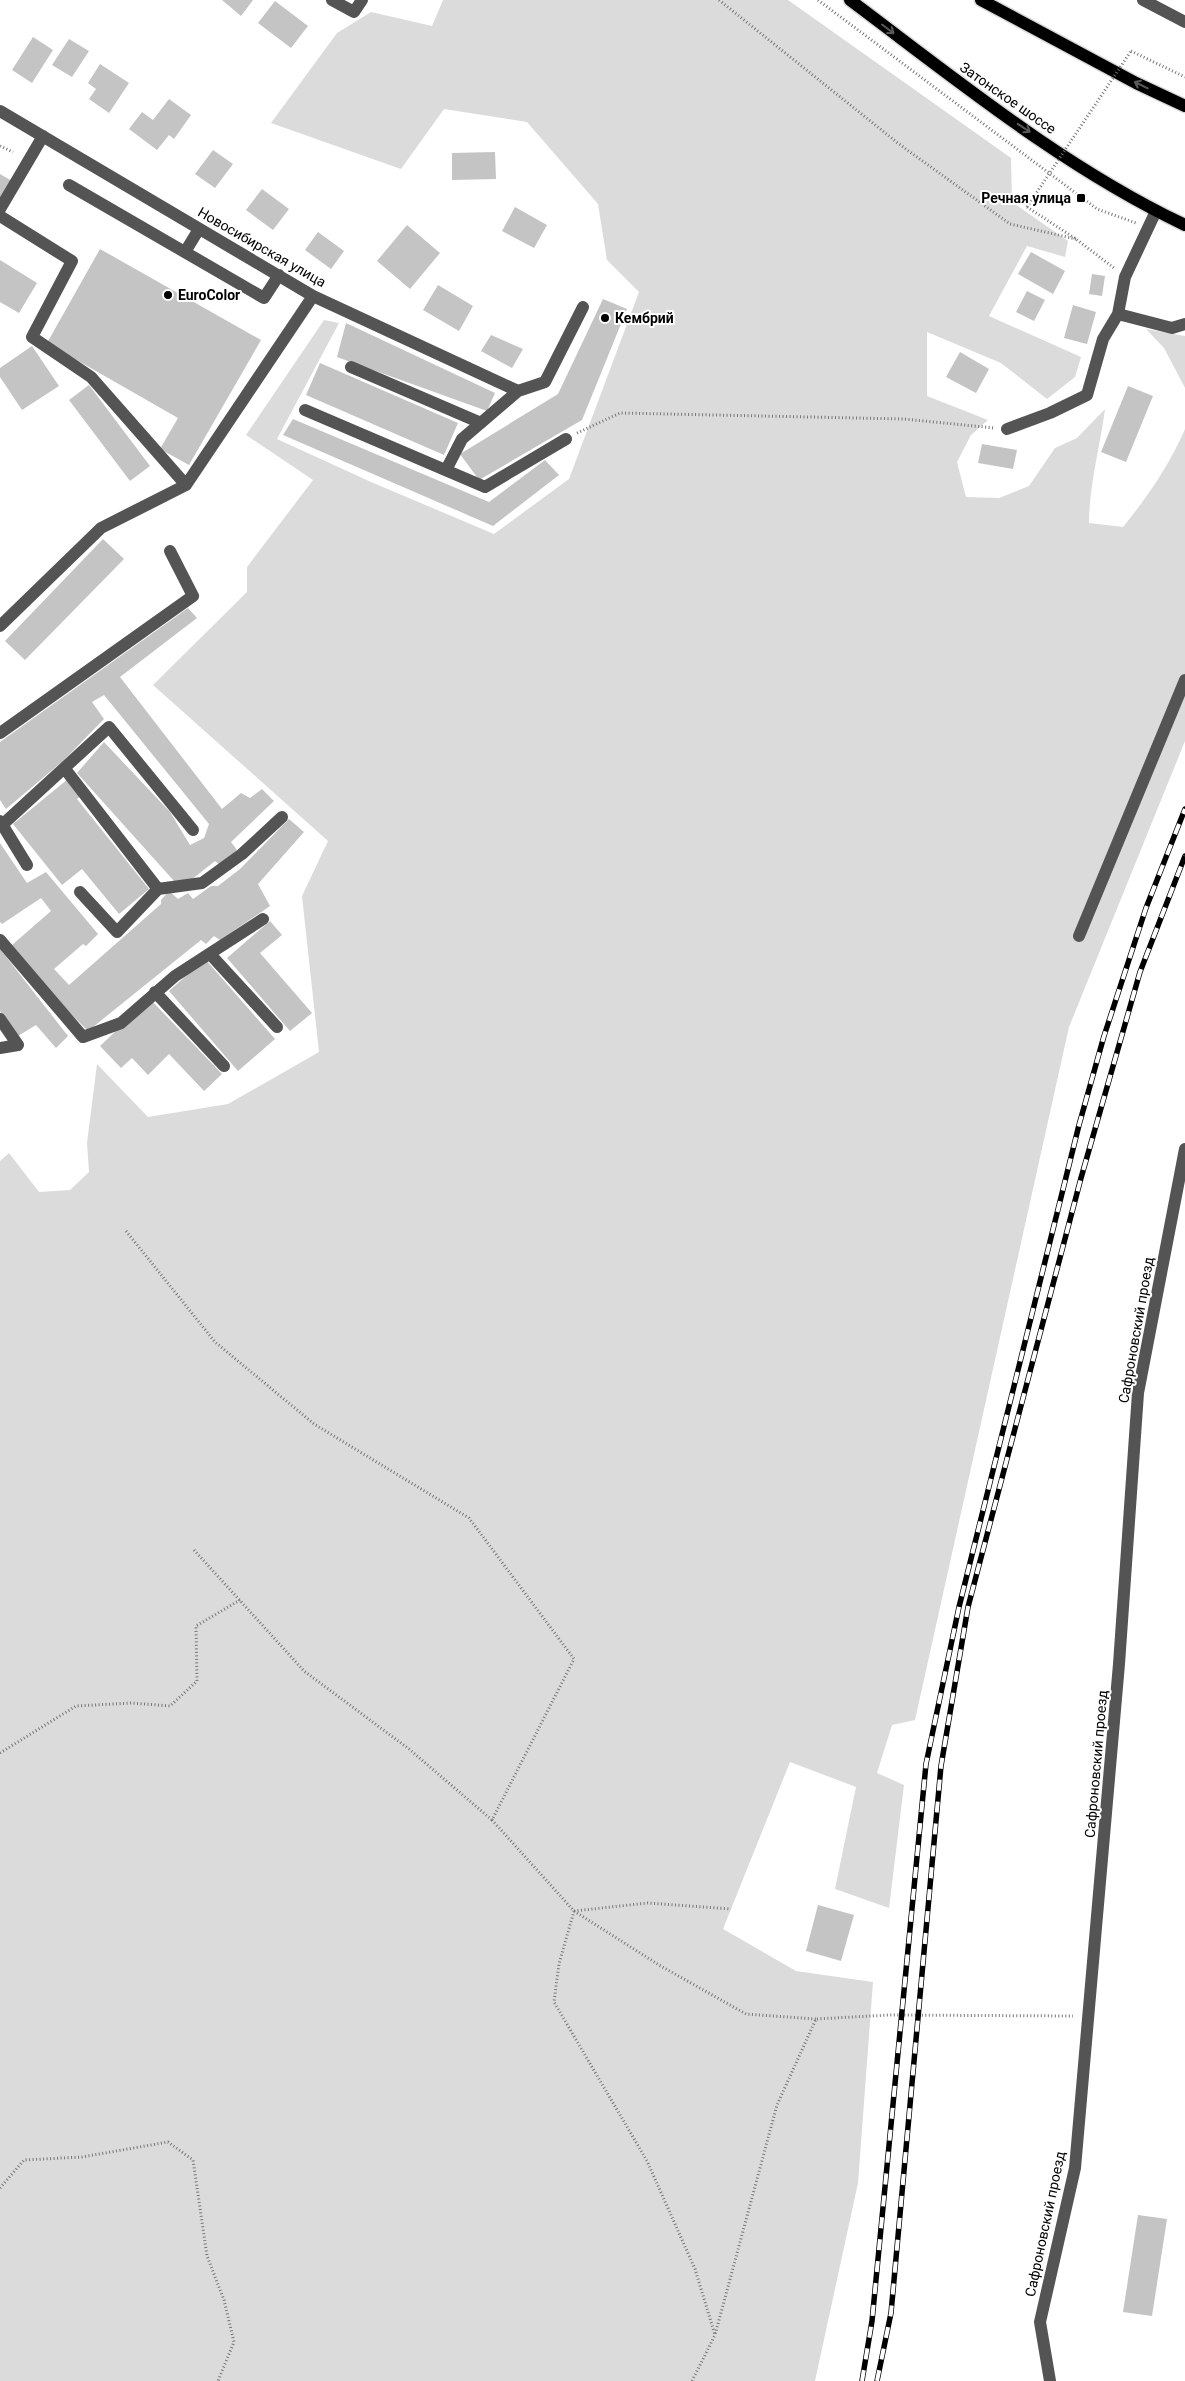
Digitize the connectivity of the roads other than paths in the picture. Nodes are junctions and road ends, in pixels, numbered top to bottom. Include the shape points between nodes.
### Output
1 (332, 0) edge
2 (362, 0) edge
3 (850, 0) edge
4 (981, 0) edge
5 (1143, 0) edge
6 (1185, 22) edge
7 (1185, 106) edge
8 (0, 111) edge
9 (42, 136) junction
10 (69, 185) dead end
11 (0, 208) edge
12 (1156, 211) junction
13 (0, 216) edge
14 (1185, 225) edge
15 (199, 228) junction
16 (185, 252) junction
17 (278, 275) junction
18 (313, 296) junction
19 (584, 307) dead end
20 (1118, 314) junction
21 (1185, 324) edge
22 (350, 367) dead end
23 (518, 391) junction
24 (305, 410) dead end
25 (481, 423) junction
26 (1008, 429) road end
27 (566, 439) road end
28 (446, 470) junction
29 (186, 485) junction
30 (170, 551) dead end
31 (0, 626) edge
32 (1185, 680) edge
33 (0, 733) edge
34 (65, 769) junction
35 (282, 817) dead end
36 (1, 823) edge
37 (193, 830) dead end
38 (27, 865) dead end
39 (158, 889) junction
40 (80, 892) dead end
41 (263, 919) dead end
42 (1079, 936) dead end
43 (0, 940) edge
44 (210, 954) junction
45 (156, 992) junction
46 (0, 1019) edge
47 (277, 1027) dead end
48 (0, 1048) edge
49 (224, 1066) dead end
50 (1185, 1149) edge
51 (1050, 2381) edge

1 - 2 street via 354,12
3 -> 12 main road, Затонское шоссе via 984,101 1087,171
7 -> 4 main road
5 - 6 street
8 - 9 street, Новосибирская улица
9 - 11 street
9 - 15 street, Новосибирская улица
10 - 16 street
12 - 14 main road, Затонское шоссе
12 - 20 street via 1125,277
13 - 29 street via 72,261 32,337 90,378
15 - 16 street
15 - 17 street, Новосибирская улица
16 - 17 street via 264,298
17 - 18 street, Новосибирская улица
18 - 23 street, Новосибирская улица
18 - 29 street
19 - 23 street via 546,382
20 - 21 street via 1172,328
20 - 26 street via 1103,339 1087,395
22 - 25 street
23 - 25 street
24 - 28 street
25 - 28 street via 462,439
27 - 28 street via 485,487
29 - 31 street via 101,528
30 - 33 street via 193,596
32 - 42 street
34 - 36 street
34 - 37 street via 109,728
34 - 39 street
35 - 39 street via 242,854 202,883
36 - 38 street
39 - 40 street via 117,932
41 - 44 street
43 - 45 street via 83,1037 121,1022
44 - 45 street
44 - 47 street
45 - 49 street
46 - 48 street via 18,1045
50 - 51 street, Сафроновский проезд via 1138,1393 1119,1674 1075,2168 1040,2322

